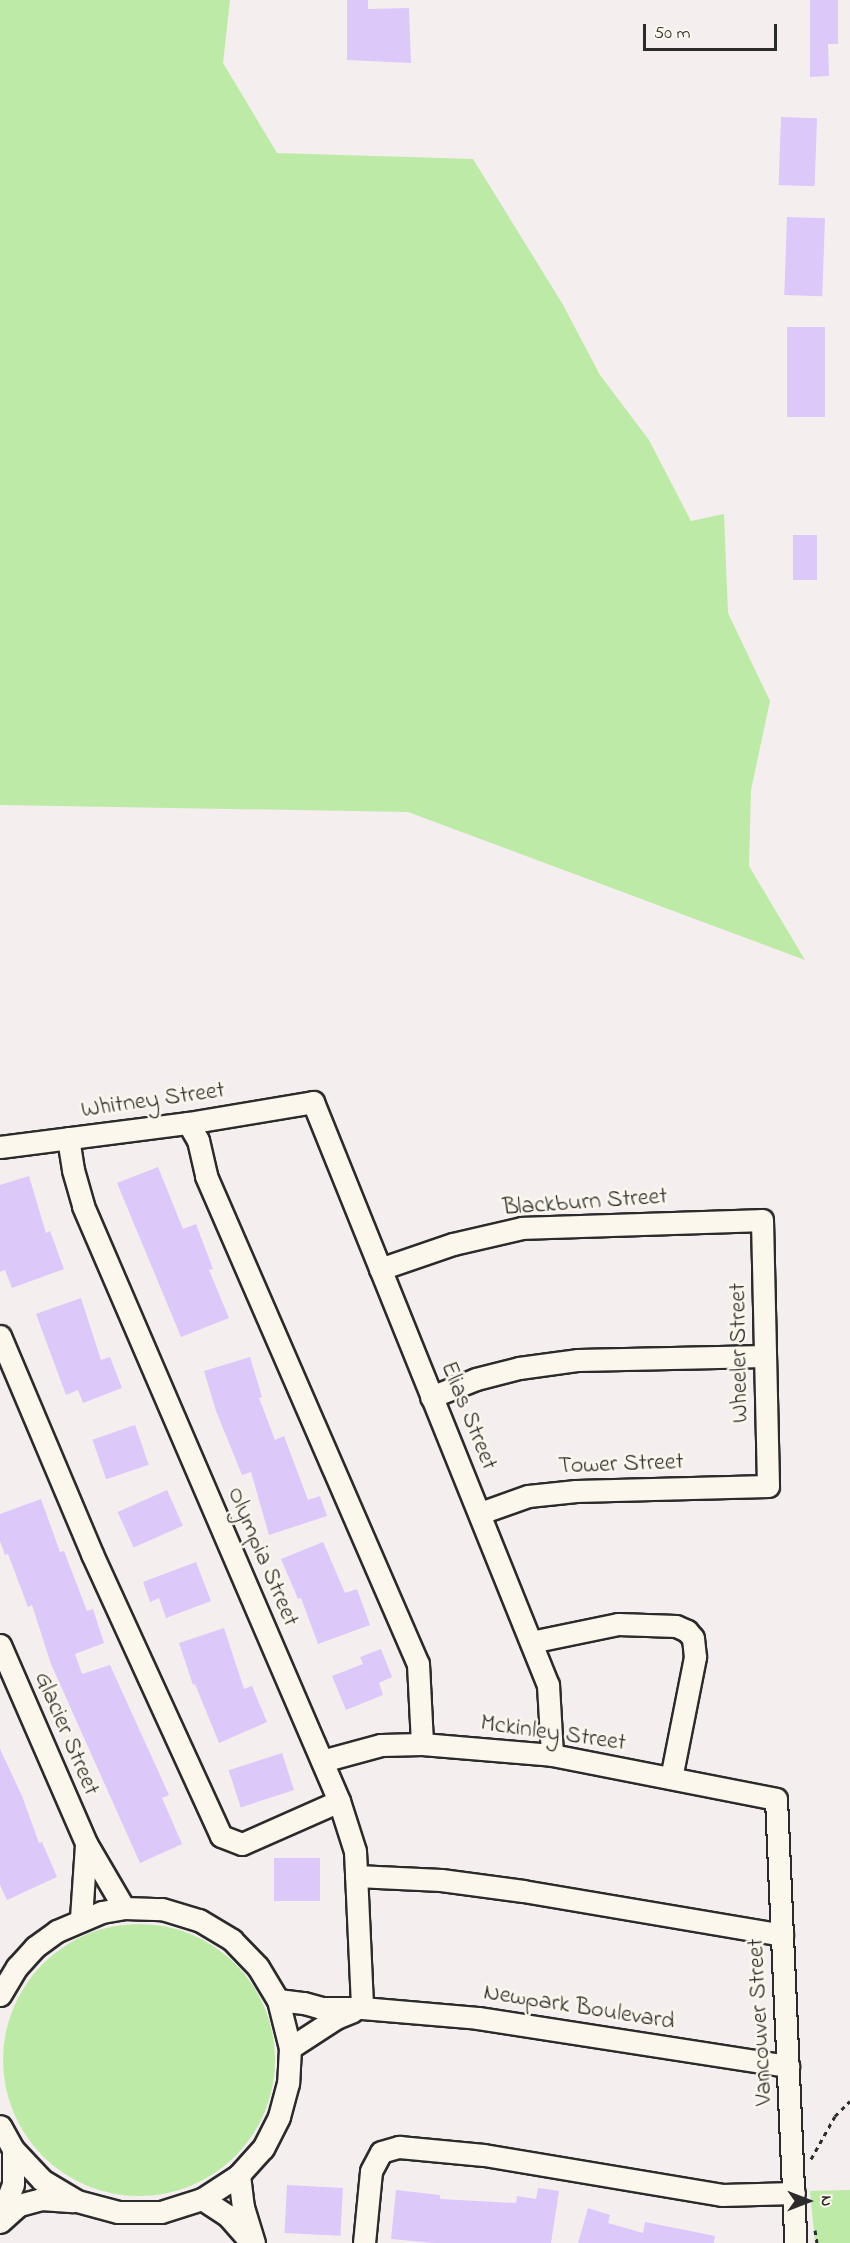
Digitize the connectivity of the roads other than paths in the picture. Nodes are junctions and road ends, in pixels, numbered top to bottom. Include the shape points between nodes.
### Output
1 (313, 1102) joint
2 (188, 1123) junction
3 (68, 1138) junction
4 (0, 1147) edge
5 (762, 1220) joint
6 (380, 1269) junction
7 (0, 1336) edge
8 (765, 1356) junction
9 (431, 1397) junction
10 (768, 1486) joint
11 (480, 1513) junction
12 (531, 1642) junction
13 (0, 1645) edge
14 (422, 1744) junction
15 (552, 1755) junction
16 (322, 1761) junction
17 (671, 1778) junction
18 (776, 1799) joint
19 (339, 1802) junction
20 (86, 1843) junction
21 (356, 1876) junction
22 (124, 1908) junction
23 (81, 1918) junction
24 (782, 1935) junction
25 (0, 1995) edge
26 (278, 2000) junction
27 (362, 2008) junction
28 (290, 2048) junction
29 (788, 2066) junction
30 (0, 2126) edge
31 (13, 2149) junction
32 (239, 2175) junction
33 (794, 2193) junction
34 (202, 2199) junction
35 (77, 2201) junction
36 (0, 2220) edge
37 (253, 2243) edge
38 (364, 2243) edge
39 (795, 2243) edge

1 - 2 street, Whitney Street
1 - 6 street, Elias Street
2 - 3 street, Whitney Street
2 - 14 street via 198,1140 206,1176 418,1664
3 - 4 street, Whitney Street
3 - 16 street, Olympia Street via 83,1206
5 - 6 street, Blackburn Street via 522,1228 453,1244
5 - 8 street, Wheeler Street
6 - 9 street, Elias Street
7 - 19 street via 92,1554 221,1836 242,1844
8 - 9 street via 578,1360 486,1376
8 - 10 street, Wheeler Street
9 - 11 street, Elias Street
10 - 11 street, Tower Street via 576,1491 528,1496
11 - 12 street, Elias Street
12 - 15 street, Elias Street via 548,1685
12 - 17 street via 618,1624 676,1626 687,1631 693,1638 695,1657
13 - 20 street, Glacier Street
14 - 15 street, Mckinley Street
14 - 16 street, Mckinley Street via 381,1745
15 - 17 street, Mckinley Street
16 - 19 street, Olympia Street
17 - 18 street, Mckinley Street
18 - 24 street, Vancouver Street
19 - 21 street, Olympia Street via 355,1851
20 - 22 street, Glacier Street
20 - 23 street, Glacier Street
21 - 24 street via 441,1880 499,1888
21 - 27 street, Olympia Street
22 - 23 street
22 - 26 street via 162,1909 199,1920 223,1935 258,1967
23 - 25 street via 35,1947
24 - 29 street, Vancouver Street
26 - 27 street, Newpark Boulevard via 321,2008
26 - 28 street
27 - 28 street, Newpark Boulevard via 336,2018
27 - 29 street, Newpark Boulevard via 478,2018
28 - 32 street via 288,2083 279,2117 263,2148
29 - 33 street, Vancouver Street
30 - 31 street
31 - 35 street via 42,2180
31 - 36 street via 13,2184
32 - 34 street
32 - 37 street
33 - 38 street via 722,2195 484,2155 399,2147 381,2152 371,2171
33 - 39 street, Vancouver Street
34 - 35 street via 161,2212 118,2212
34 - 37 street via 228,2216
35 - 36 street via 41,2199 22,2204

